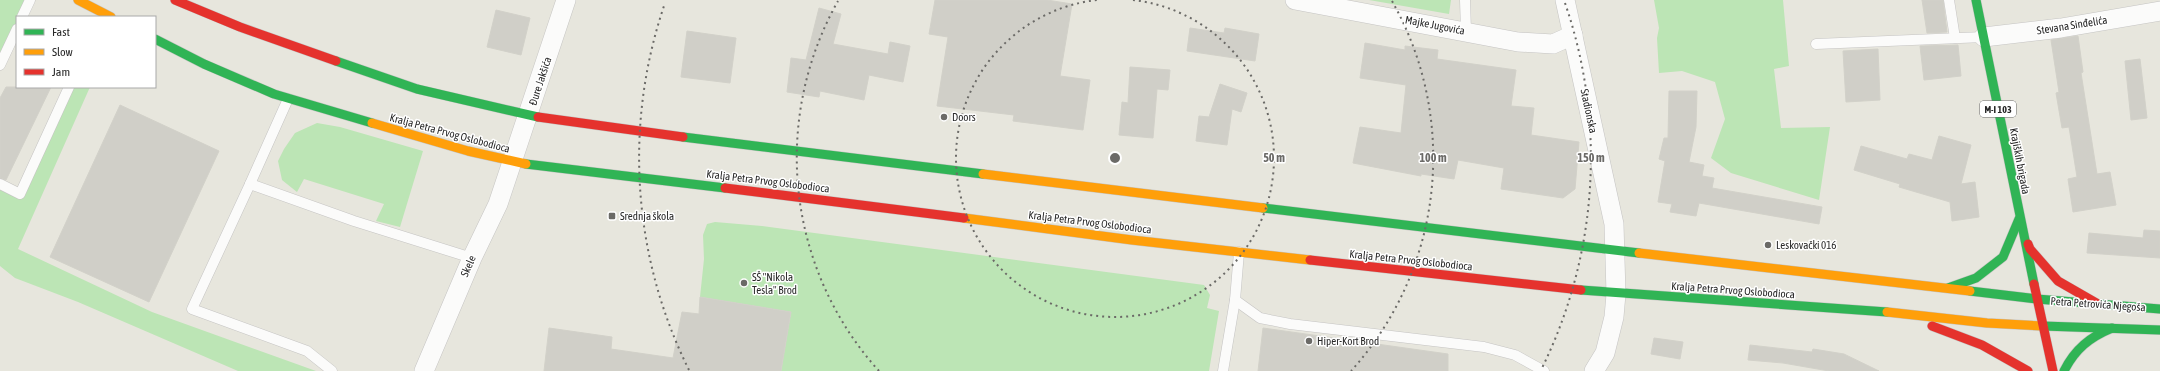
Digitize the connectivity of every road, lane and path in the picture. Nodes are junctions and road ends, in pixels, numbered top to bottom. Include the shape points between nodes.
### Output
1 (30, 0) edge
2 (78, 0) edge
3 (175, 0) edge
4 (566, 0) edge
5 (1295, 0) edge
6 (1465, 0) edge
7 (1565, 0) edge
8 (1949, 0) edge
9 (1976, 0) edge
10 (2160, 11) edge
11 (22, 16) edge
12 (104, 16) edge
13 (16, 31) edge
14 (1466, 31) junction
15 (1573, 35) junction
16 (1984, 37) junction
17 (1955, 38) junction
18 (156, 40) edge
19 (1816, 44) dead end
20 (0, 65) edge
21 (69, 88) edge
22 (288, 98) junction
23 (528, 114) junction
24 (513, 162) junction
25 (0, 184) edge
26 (250, 184) junction
27 (2019, 219) junction
28 (1615, 250) junction
29 (1239, 252) junction
30 (472, 258) junction
31 (1945, 290) junction
32 (1616, 294) junction
33 (2037, 299) junction
34 (1235, 300) junction
35 (2098, 304) junction
36 (2160, 309) edge
37 (1883, 312) junction
38 (2043, 326) junction
39 (2112, 328) junction
40 (2160, 330) edge
41 (1538, 369) edge
42 (332, 371) edge
43 (424, 371) edge
44 (1224, 371) edge
45 (1594, 371) edge
46 (2028, 371) edge
47 (2053, 371) edge
48 (2064, 371) edge

1 - 11 lane
2 - 12 main road
3 - 23 main road, Kralja Petra Prvog Oslobodioca via 240,27 417,89
4 - 23 street, Đure Jakšića
5 - 14 street, Majke Jugovića
6 - 14 lane
7 - 15 street, Stadionska
8 - 17 lane
9 - 16 main road, Krajiških brigada / M-I 103
10 - 16 street, Stevana Sinđelića via 2061,28
13 - 20 lane
14 - 15 street, Majke Jugovića via 1518,42 1553,44
15 - 28 street, Stadionska via 1614,224
16 - 17 lane
16 - 27 main road, Krajiških brigada / M-I 103
17 - 19 lane
18 - 22 main road, Kralja Petra Prvog Oslobodioca via 204,64
21 - 25 lane via 20,194
22 - 24 main road, Kralja Petra Prvog Oslobodioca
22 - 26 lane
23 - 24 street, Đure Jakšića
23 - 28 main road, Kralja Petra Prvog Oslobodioca via 563,122
24 - 29 main road, Kralja Petra Prvog Oslobodioca
24 - 30 street, Skele via 498,204
26 - 30 lane via 389,233
26 - 42 lane via 192,309 307,351
27 - 31 main road via 2002,257 1976,278
27 - 33 main road, Krajiških brigada / M-I 103
27 - 35 main road via 2030,249 2043,266 2058,281
28 - 31 main road, Kralja Petra Prvog Oslobodioca
28 - 32 street, Stadionska
29 - 32 main road, Kralja Petra Prvog Oslobodioca
29 - 34 lane
30 - 43 street, Skele
31 - 33 main road, Kralja Petra Prvog Oslobodioca
32 - 37 main road, Kralja Petra Prvog Oslobodioca
32 - 45 street, Stadionska via 1611,332 1605,353
33 - 35 main road, Petra Petrovića Njegoša
33 - 38 main road, Krajiških brigada / M-I 103
34 - 41 lane via 1260,318 1290,324 1484,347 1515,355
34 - 44 lane
35 - 36 main road, Petra Petrovića Njegoša
37 - 38 main road, Kralja Petra Prvog Oslobodioca
37 - 46 main road via 1966,337 2002,354
38 - 39 main road, Petra Petrovića Njegoša
38 - 47 main road, M-I 103
39 - 40 main road, Petra Petrovića Njegoša
39 - 48 main road via 2084,342

